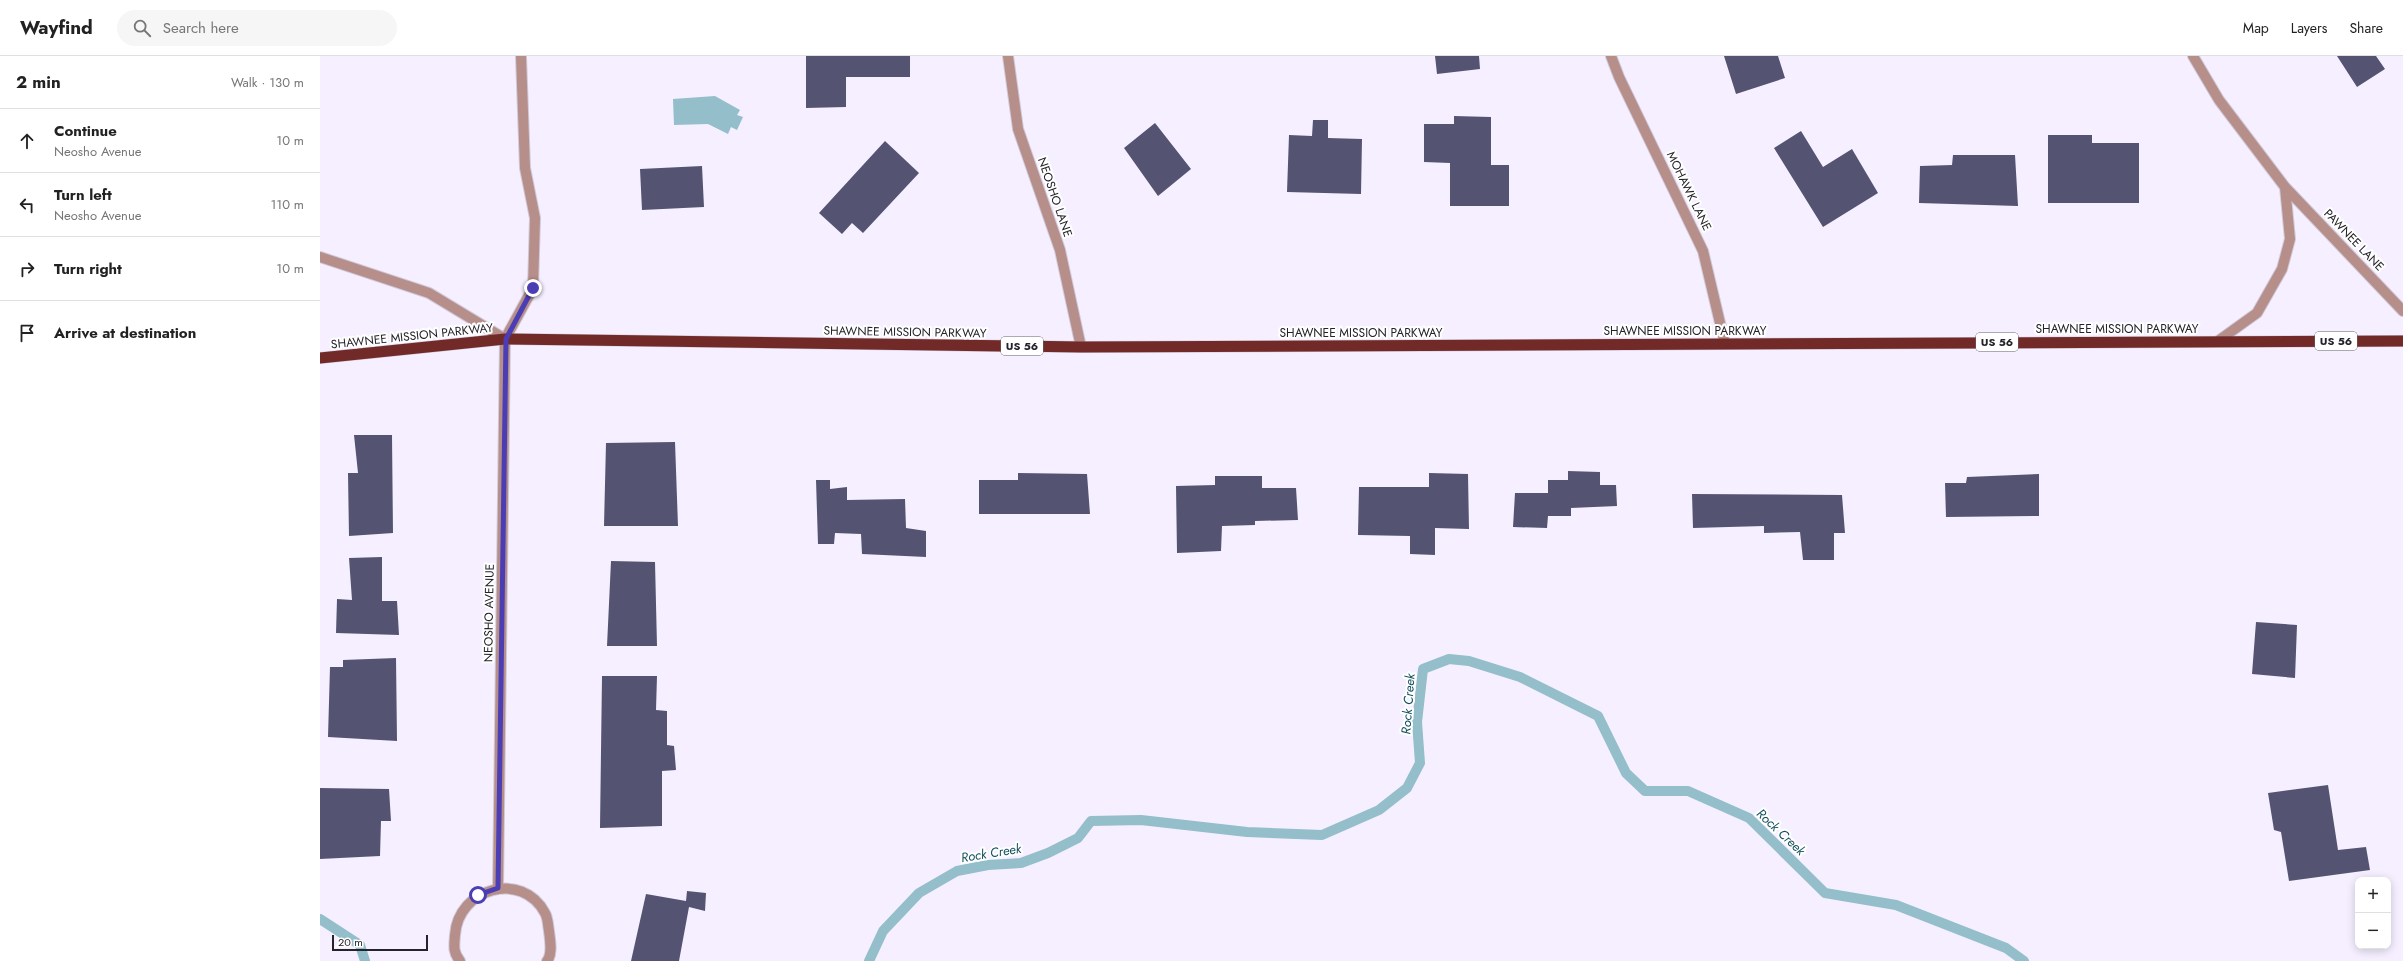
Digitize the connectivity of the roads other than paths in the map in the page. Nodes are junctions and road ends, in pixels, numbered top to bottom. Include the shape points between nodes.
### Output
1 (521, 56) edge
2 (1008, 56) edge
3 (1611, 56) edge
4 (2193, 56) edge
5 (2285, 187) junction
6 (320, 257) edge
7 (2403, 311) edge
8 (506, 339) junction
9 (2218, 341) junction
10 (2403, 341) edge
11 (1725, 344) junction
12 (1081, 347) junction
13 (320, 358) edge
14 (498, 888) junction
15 (460, 961) edge
16 (547, 961) edge

1 - 8 street via 525,168 535,218 533,288
2 - 12 street, NEOSHO LANE via 1018,129 1060,250
3 - 11 street, MOHAWK LANE via 1618,77 1703,251
4 - 5 street, PAWNEE LANE via 2219,100
5 - 7 street, PAWNEE LANE
5 - 9 street via 2290,239 2282,269 2257,313
6 - 8 street via 429,293
8 - 12 highway, SHAWNEE MISSION PARKWAY / US 56
8 - 13 highway, SHAWNEE MISSION PARKWAY / US 56
8 - 14 street, NEOSHO AVENUE
9 - 10 highway, SHAWNEE MISSION PARKWAY / US 56
9 - 11 highway, SHAWNEE MISSION PARKWAY / US 56
11 - 12 highway, SHAWNEE MISSION PARKWAY / US 56
14 - 15 street via 478,895 462,910 455,930 453,952
14 - 16 street via 534,899 546,914 551,942

